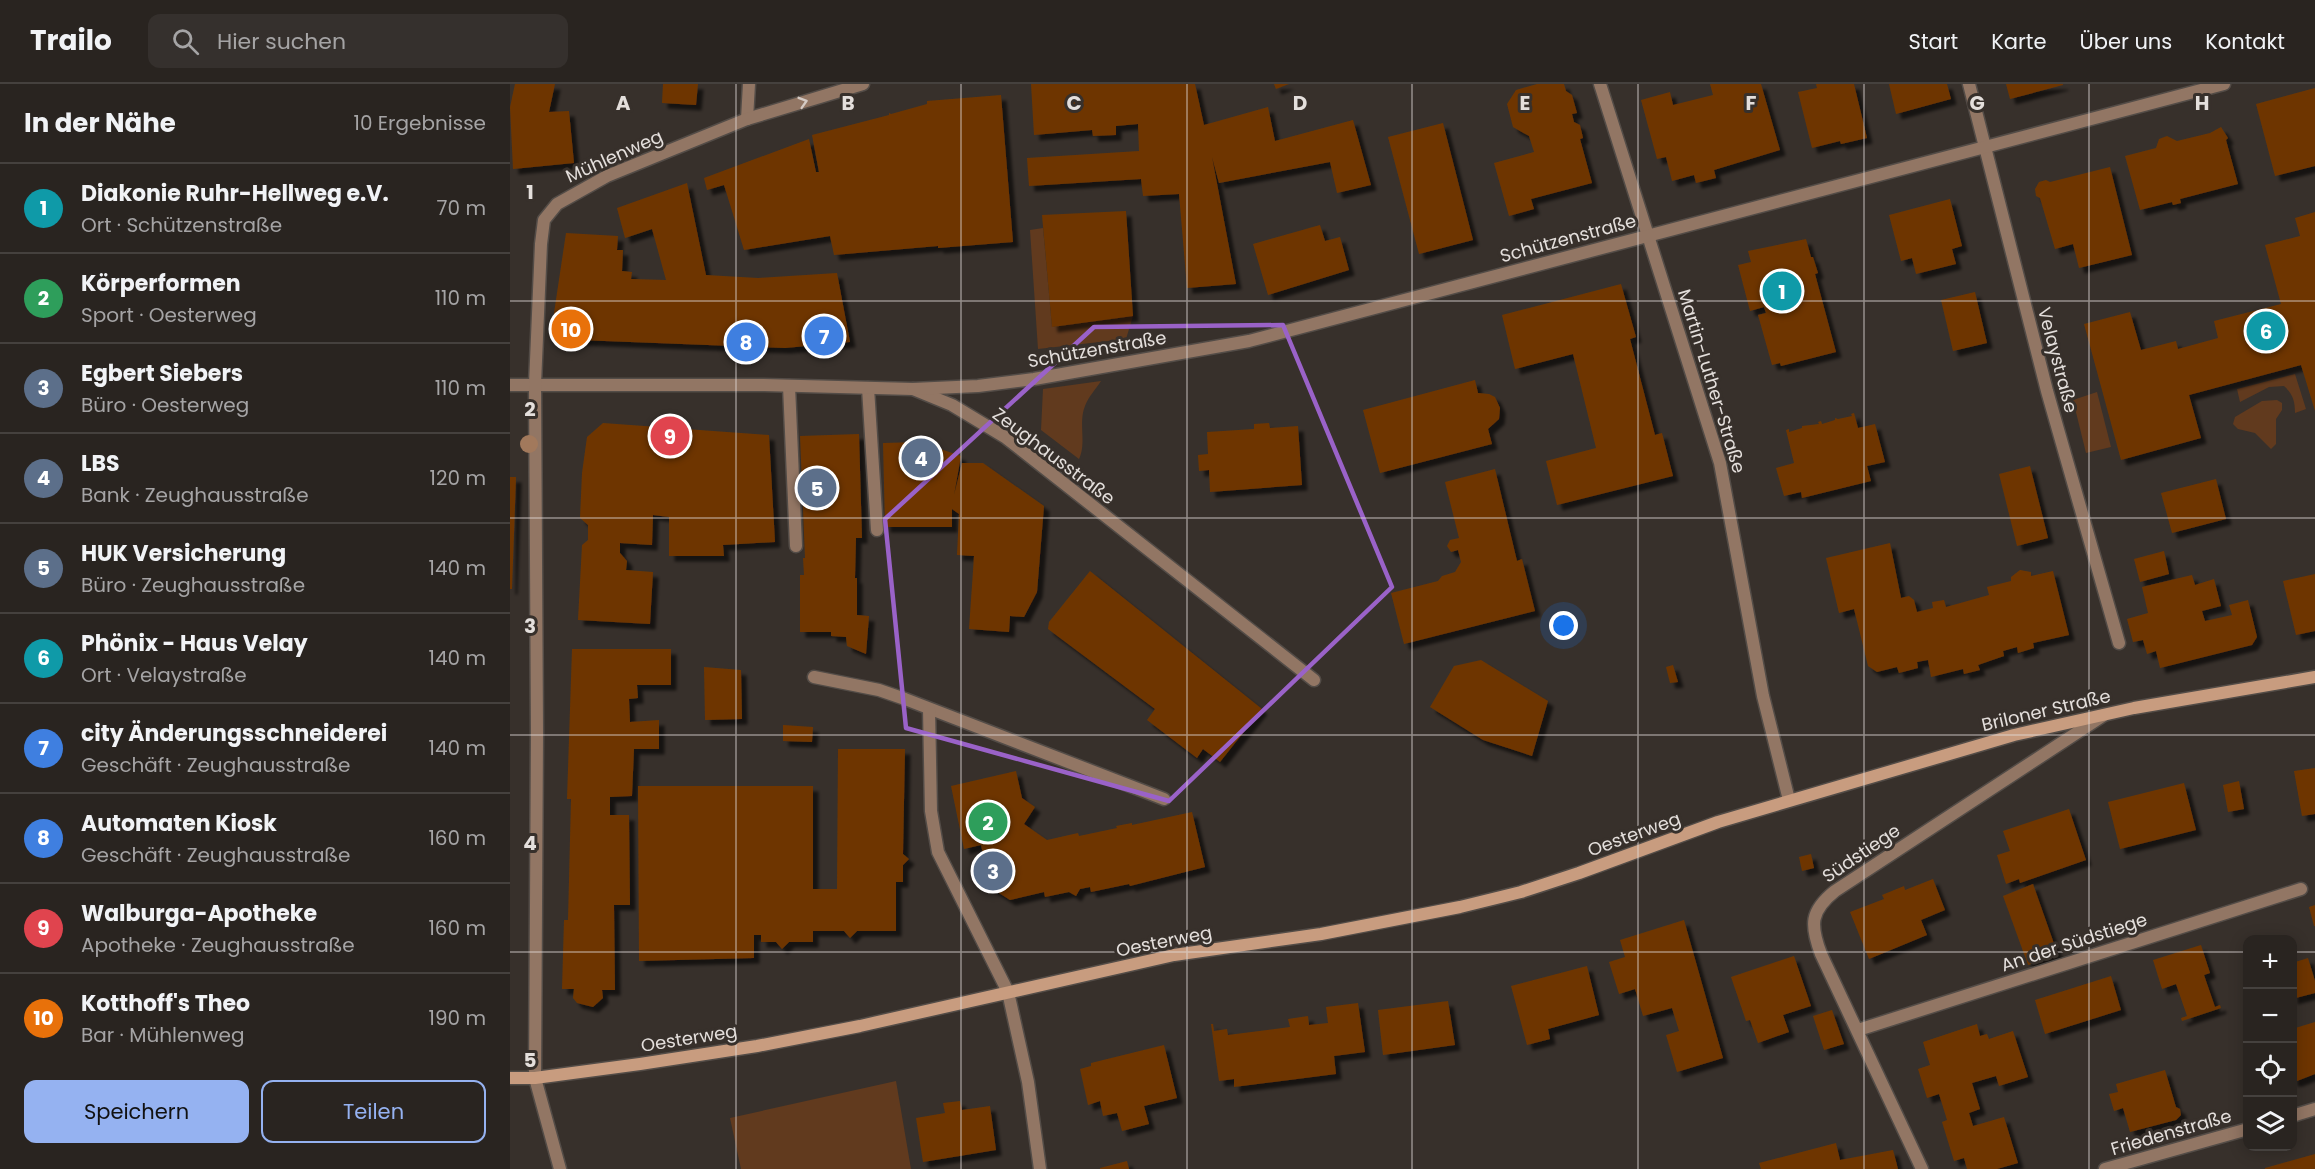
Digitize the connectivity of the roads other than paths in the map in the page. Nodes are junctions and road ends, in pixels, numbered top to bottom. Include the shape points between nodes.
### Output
1 (749, 84) edge
2 (863, 84) edge
3 (1600, 84) edge
4 (1969, 84) edge
5 (2224, 84) edge
6 (747, 119) junction
7 (1984, 147) junction
8 (1649, 236) junction
9 (535, 384) junction
10 (510, 385) edge
11 (789, 386) junction
12 (867, 388) junction
13 (913, 389) junction
14 (877, 530) dead end
15 (796, 546) dead end
16 (2119, 643) dead end
17 (814, 677) dead end
18 (2315, 677) edge
19 (1314, 680) dead end
20 (929, 709) junction
21 (2105, 714) junction
22 (1164, 799) dead end
23 (1789, 800) junction
24 (2301, 889) dead end
25 (1008, 992) junction
26 (1858, 1030) junction
27 (510, 1078) edge
28 (535, 1078) junction
29 (2315, 1109) edge
30 (2297, 1114) edge
31 (2243, 1130) edge
32 (560, 1169) edge
33 (1040, 1169) edge
34 (1923, 1169) edge
35 (2105, 1169) edge

1 - 6 street
6 -> 2 street, Mühlenweg
3 - 8 street, Martin-Luther-Straße
4 - 7 street, Velaystraße
5 - 7 street, Schützenstraße
6 - 9 street, Mühlenweg via 590,184 549,212 541,244
7 - 8 street, Schützenstraße
7 - 16 street, Velaystraße via 2047,391
8 - 13 street, Schützenstraße via 1250,340 1034,379
8 - 23 street, Martin-Luther-Straße via 1720,463 1763,696
9 - 10 street, Zeughausstraße
9 - 11 street, Zeughausstraße
9 - 28 street, Mühlenweg
11 - 12 street, Zeughausstraße
11 - 15 street
12 - 13 street, Zeughausstraße
12 - 14 street
13 - 19 street, Zeughausstraße via 952,405 1005,437
17 - 20 street via 879,690
18 - 21 main road, Briloner Straße
20 - 22 street
20 - 25 street via 931,811 938,852
21 - 23 main road, Briloner Straße via 2014,735
21 - 26 street, Südstiege via 1835,891 1817,908 1813,920 1816,940
23 - 25 main road, Oesterweg via 1570,876 1460,907 1321,934 1174,955
24 - 26 street, An der Südstiege
25 - 28 main road, Oesterweg via 757,1046
25 - 33 street via 1028,1082
26 - 34 street, Südstiege
27 - 28 main road, Oesterweg
28 - 32 street, Mühlenweg
29 - 30 street
31 - 35 street, Friedenstraße

